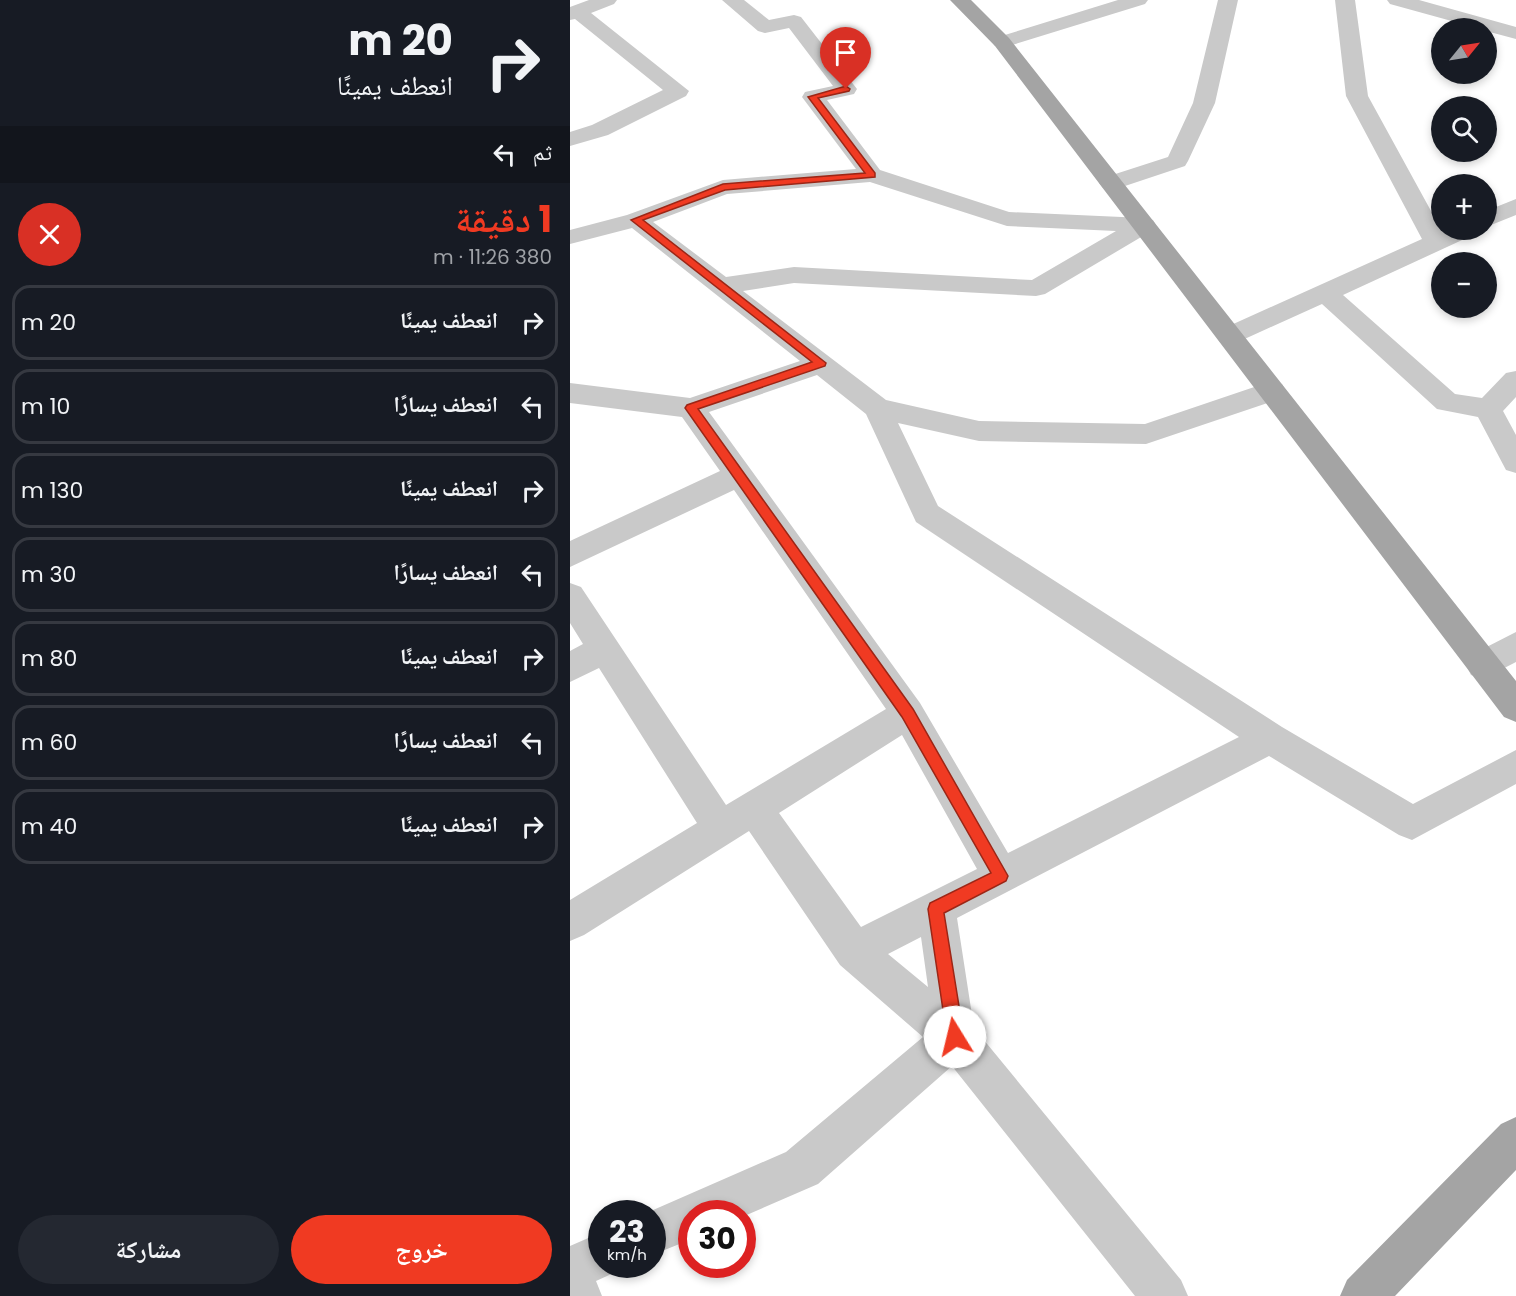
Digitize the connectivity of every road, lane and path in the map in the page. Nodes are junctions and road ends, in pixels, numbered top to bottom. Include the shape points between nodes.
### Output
1 (607, 0) edge
2 (732, 0) edge
3 (960, 0) edge
4 (1138, 0) edge
5 (1228, 0) edge
6 (1344, 0) edge
7 (1397, 0) edge
8 (573, 13) edge
9 (1516, 33) edge
10 (1002, 42) junction
11 (570, 139) edge
12 (872, 175) junction
13 (1111, 183) junction
14 (1516, 206) edge
15 (1497, 215) edge
16 (636, 220) junction
17 (1144, 225) junction
18 (571, 234) edge
19 (1441, 240) edge
20 (1436, 242) junction
21 (722, 286) junction
22 (1325, 293) junction
23 (1229, 336) junction
24 (821, 363) junction
25 (1516, 380) edge
26 (1272, 391) junction
27 (570, 393) edge
28 (691, 408) junction
29 (878, 408) junction
30 (1488, 409) junction
31 (1516, 462) edge
32 (739, 475) junction
33 (570, 555) edge
34 (570, 596) edge
35 (1516, 646) edge
36 (604, 648) junction
37 (1483, 664) junction
38 (570, 668) edge
39 (1516, 707) edge
40 (908, 713) junction
41 (1270, 738) junction
42 (1516, 766) edge
43 (737, 818) junction
44 (1001, 876) junction
45 (936, 909) junction
46 (570, 922) edge
47 (854, 951) junction
48 (955, 1037) junction
49 (1516, 1139) edge
50 (729, 1200) edge
51 (588, 1261) edge
52 (570, 1269) edge
53 (570, 1280) edge
54 (579, 1296) edge
55 (1165, 1296) edge
56 (1363, 1296) edge

1 - 8 street
2 - 12 street via 765,27 794,21 846,89 813,97
3 - 10 main road
4 - 10 street
5 - 13 street via 1204,103 1177,161
6 - 20 street via 1357,96
7 - 9 street
8 - 11 street via 678,91 600,130
10 - 13 main road
12 - 16 street via 723,187
12 - 17 street via 1007,219
13 - 17 main road
14 - 15 street
16 - 18 street
16 - 21 street
17 - 21 street via 1036,288 794,275
17 - 23 main road
19 - 20 street
20 - 22 street
21 - 24 street
22 - 23 street
22 - 30 street via 1447,402
23 - 26 main road
24 - 28 street
24 - 29 street
25 - 30 street
26 - 29 street via 1146,434 980,431
26 - 37 main road
27 - 28 street
28 - 32 street
29 - 41 street via 927,514
30 - 31 street
32 - 33 street
32 - 40 street
34 - 36 street
35 - 37 street
36 - 38 street
36 - 43 street
37 - 39 main road
40 - 43 street
40 - 44 street
41 - 42 street via 1412,823
41 - 44 street
43 - 46 street
43 - 47 street
44 - 45 street
45 - 47 street
45 - 48 street
47 - 48 street
48 - 50 street via 802,1168
48 - 55 street
49 - 56 main road
51 - 52 street
53 - 54 street

